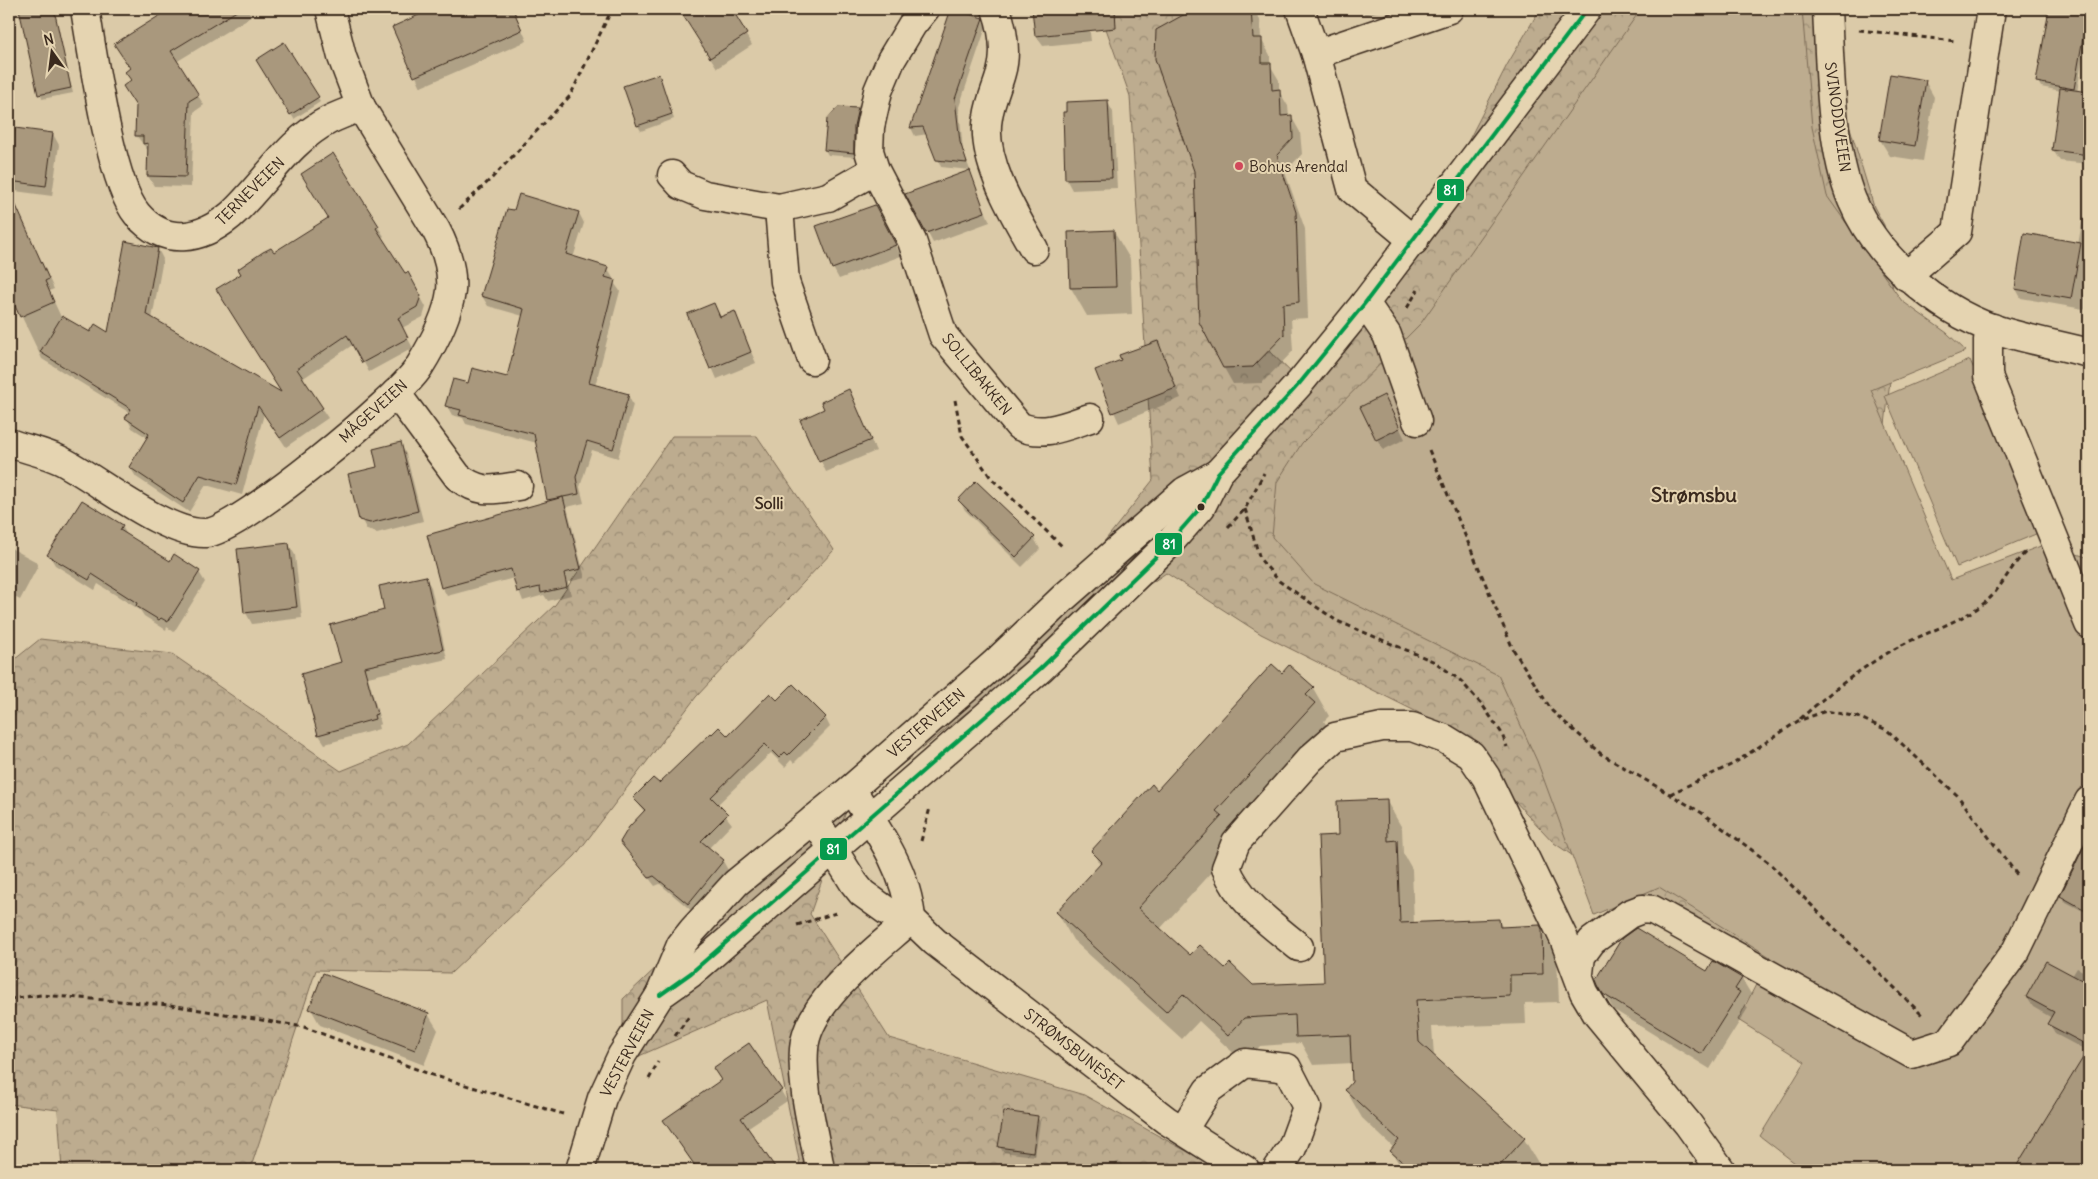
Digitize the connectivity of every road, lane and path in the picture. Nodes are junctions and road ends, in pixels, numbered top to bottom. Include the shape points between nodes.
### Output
1 (85, 9) edge
2 (330, 9) edge
3 (612, 9) edge
4 (926, 9) edge
5 (996, 9) edge
6 (1300, 9) edge
7 (1449, 9) edge
8 (1587, 9) edge
9 (1827, 9) edge
10 (1991, 9) edge
11 (1888, 34) dead end
12 (1986, 44) junction
13 (1316, 54) junction
14 (360, 107) junction
15 (875, 170) junction
16 (672, 175) dead end
17 (779, 208) junction
18 (436, 230) junction
19 (1414, 241) junction
20 (1034, 249) dead end
21 (1906, 276) junction
22 (1365, 303) junction
23 (1993, 328) junction
24 (2089, 353) edge
25 (812, 360) dead end
26 (953, 390) dead end
27 (396, 393) junction
28 (1090, 418) dead end
29 (1418, 421) joint
30 (9, 443) edge
31 (1218, 473) junction
32 (518, 486) dead end
33 (2053, 532) junction
34 (1064, 548) dead end
35 (2089, 624) edge
36 (1798, 721) junction
37 (851, 789) junction
38 (1670, 794) junction
39 (2089, 801) edge
40 (814, 819) junction
41 (869, 819) junction
42 (833, 850) junction
43 (2038, 907) junction
44 (837, 913) dead end
45 (912, 919) junction
46 (794, 926) dead end
47 (1299, 947) dead end
48 (1578, 972) junction
49 (660, 995) junction
50 (9, 998) edge
51 (691, 1014) dead end
52 (674, 1037) dead end
53 (1949, 1042) junction
54 (663, 1053) dead end
55 (645, 1086) dead end
56 (566, 1115) dead end
57 (1182, 1130) junction
58 (580, 1170) edge
59 (820, 1170) edge
60 (1244, 1170) edge
61 (1277, 1170) edge
62 (1721, 1170) edge

1 - 14 street, TERNEVEIEN via 110,139 124,190 137,214 170,237 186,237 209,230 231,214 298,143 328,120
2 - 14 street, MÅGEVEIEN
3 - 18 path via 570,96 492,178
4 - 15 street, SOLLIBAKKEN via 891,60 878,91 870,127 869,151
5 - 20 street via 1001,22 1004,55 987,118 988,141 1012,210
6 - 13 street
7 - 13 street
8 - 19 street, VESTERVEIEN
9 - 21 street, SVINODDVEIEN via 1832,93 1841,161 1852,200 1873,236
10 - 12 street
11 - 12 path
12 - 21 street via 1957,232
13 - 19 street via 1352,189
14 - 18 street, MÅGEVEIEN
15 - 17 street via 828,197
15 - 28 street, SOLLIBAKKEN via 912,241 943,336 1019,426 1032,432 1057,429
16 - 17 street via 681,185 706,195
17 - 25 street via 785,282
18 - 27 street, MÅGEVEIEN via 446,250 451,292 444,317 418,368
19 - 22 street, VESTERVEIEN
21 - 23 street, SVINODDVEIEN via 1950,308
22 - 29 street via 1387,334
22 - 31 street, VESTERVEIEN via 1300,384
23 - 24 street, SVINODDVEIEN
23 - 33 street via 1988,340 1988,376
26 - 34 path via 962,436 991,478
27 - 30 street, MÅGEVEIEN via 291,483 239,519 209,533 191,532 137,507 61,461
27 - 32 street via 453,470 471,487 485,490
29 - 38 path via 1513,649 1552,711 1602,754
31 - 37 street, VESTERVEIEN via 1185,490
31 - 41 street, VESTERVEIEN via 1201,507 1165,548 1040,669
33 - 35 street
33 - 36 path via 2015,561 1989,599 1953,622 1898,647 1836,687
36 - 38 path via 1733,764
36 - 43 path via 1826,711 1858,717 1887,730 1957,794
37 - 40 street, VESTERVEIEN
37 - 41 street
38 - 53 path via 1702,813 1768,862
39 - 43 street
40 - 42 street, STRØMSBUNESET
40 - 49 street, VESTERVEIEN via 736,883 693,930 681,945
41 - 42 street, VESTERVEIEN
41 - 45 street via 897,865 909,896
42 - 45 street, STRØMSBUNESET via 862,893 888,912
42 - 49 street, VESTERVEIEN via 691,973
43 - 53 street via 2016,951
44 - 46 path
45 - 57 street, STRØMSBUNESET via 943,948
45 - 59 street via 825,1000 812,1021 804,1048 805,1075
47 - 48 street via 1261,916 1232,882 1226,868 1236,842 1310,759 1335,737 1382,727 1412,727 1445,739 1471,755 1476,762
48 - 53 street via 1581,956 1592,941 1629,914 1642,909 1653,910 1912,1054
48 - 62 street via 1584,992 1597,1014 1688,1124
49 - 58 street, VESTERVEIEN via 622,1055 602,1098
50 - 56 path via 41,995 170,1005 304,1027 432,1075
51 - 52 path
54 - 55 path
57 - 60 street, STRØMSBUNESET
57 - 61 street via 1208,1090 1245,1063 1287,1068 1307,1107 1292,1148

